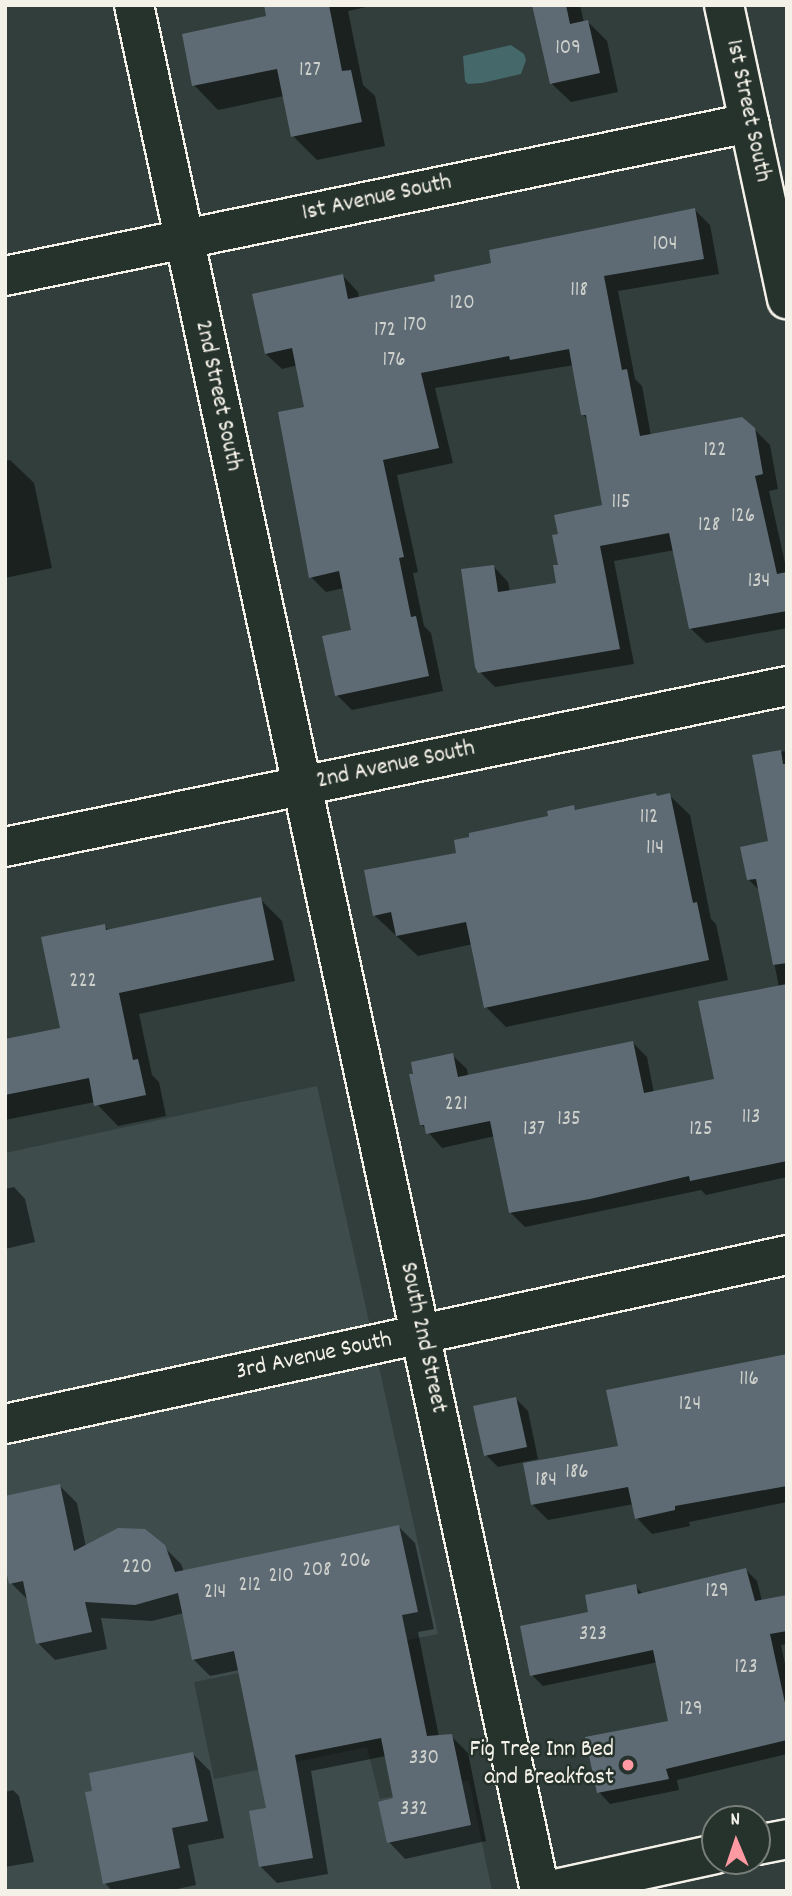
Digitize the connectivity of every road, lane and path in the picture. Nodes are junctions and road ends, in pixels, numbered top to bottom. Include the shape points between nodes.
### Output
1 (134, 5) edge
2 (724, 5) edge
3 (749, 123) junction
4 (182, 239) junction
5 (5, 276) edge
6 (787, 299) edge
7 (787, 686) edge
8 (302, 786) junction
9 (5, 847) edge
10 (787, 1255) edge
11 (422, 1333) junction
12 (5, 1424) edge
13 (701, 1857) edge
14 (540, 1891) edge
15 (546, 1891) edge

1 - 4 street, 2nd Street South
2 - 3 street, 1st Street South
3 - 4 street, 1st Avenue South
3 - 6 street, 1st Street South
4 - 5 street, 1st Avenue South
4 - 8 street, 2nd Street South
7 - 8 street, 2nd Avenue South
8 - 9 street, 2nd Avenue South
8 - 11 street, South 2nd Street
10 - 11 street, 3rd Avenue South
11 - 12 street, 3rd Avenue South
11 - 14 street, South 2nd Street
13 - 15 street

